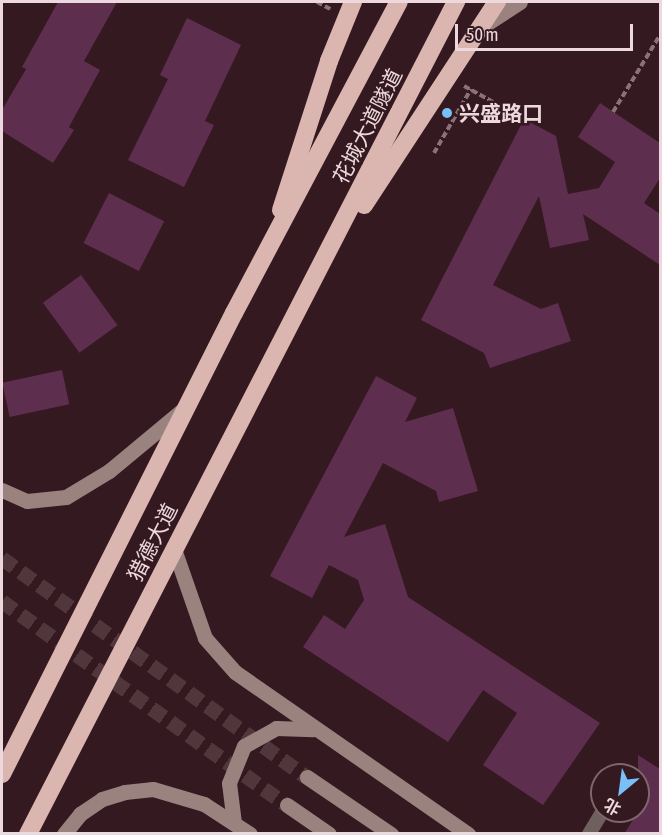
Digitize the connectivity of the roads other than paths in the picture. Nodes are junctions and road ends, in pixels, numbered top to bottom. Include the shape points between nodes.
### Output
1 (352, 2) edge
2 (399, 2) edge
3 (456, 2) edge
4 (497, 2) edge
5 (520, 2) edge
6 (483, 26) junction
7 (269, 249) junction
8 (319, 272) junction
9 (186, 407) junction
10 (2, 490) edge
11 (174, 549) junction
12 (316, 729) junction
13 (2, 774) edge
14 (307, 777) tunnel mouth
15 (287, 805) tunnel mouth
16 (234, 823) junction
17 (28, 834) edge
18 (63, 834) edge
19 (250, 834) edge
20 (328, 834) edge
21 (391, 834) edge
22 (468, 834) edge

1 - 7 highway via 299,147
2 - 7 highway, 花城大道隧道
3 - 8 highway, 花城大道隧道
4 - 6 highway
5 - 6 main road
6 - 8 highway
7 - 9 highway, 猎德大道
8 - 11 highway, 猎德大道
9 - 10 main road via 109,471 66,498 27,501
9 - 13 highway, 猎德大道
11 - 12 main road via 206,638 218,656
11 - 17 highway, 猎德大道
12 - 16 main road via 276,728 244,746 229,783
12 - 22 main road
14 - 21 main road
15 - 20 main road
16 - 18 main road via 204,804 153,789 102,799 80,814
16 - 19 main road

